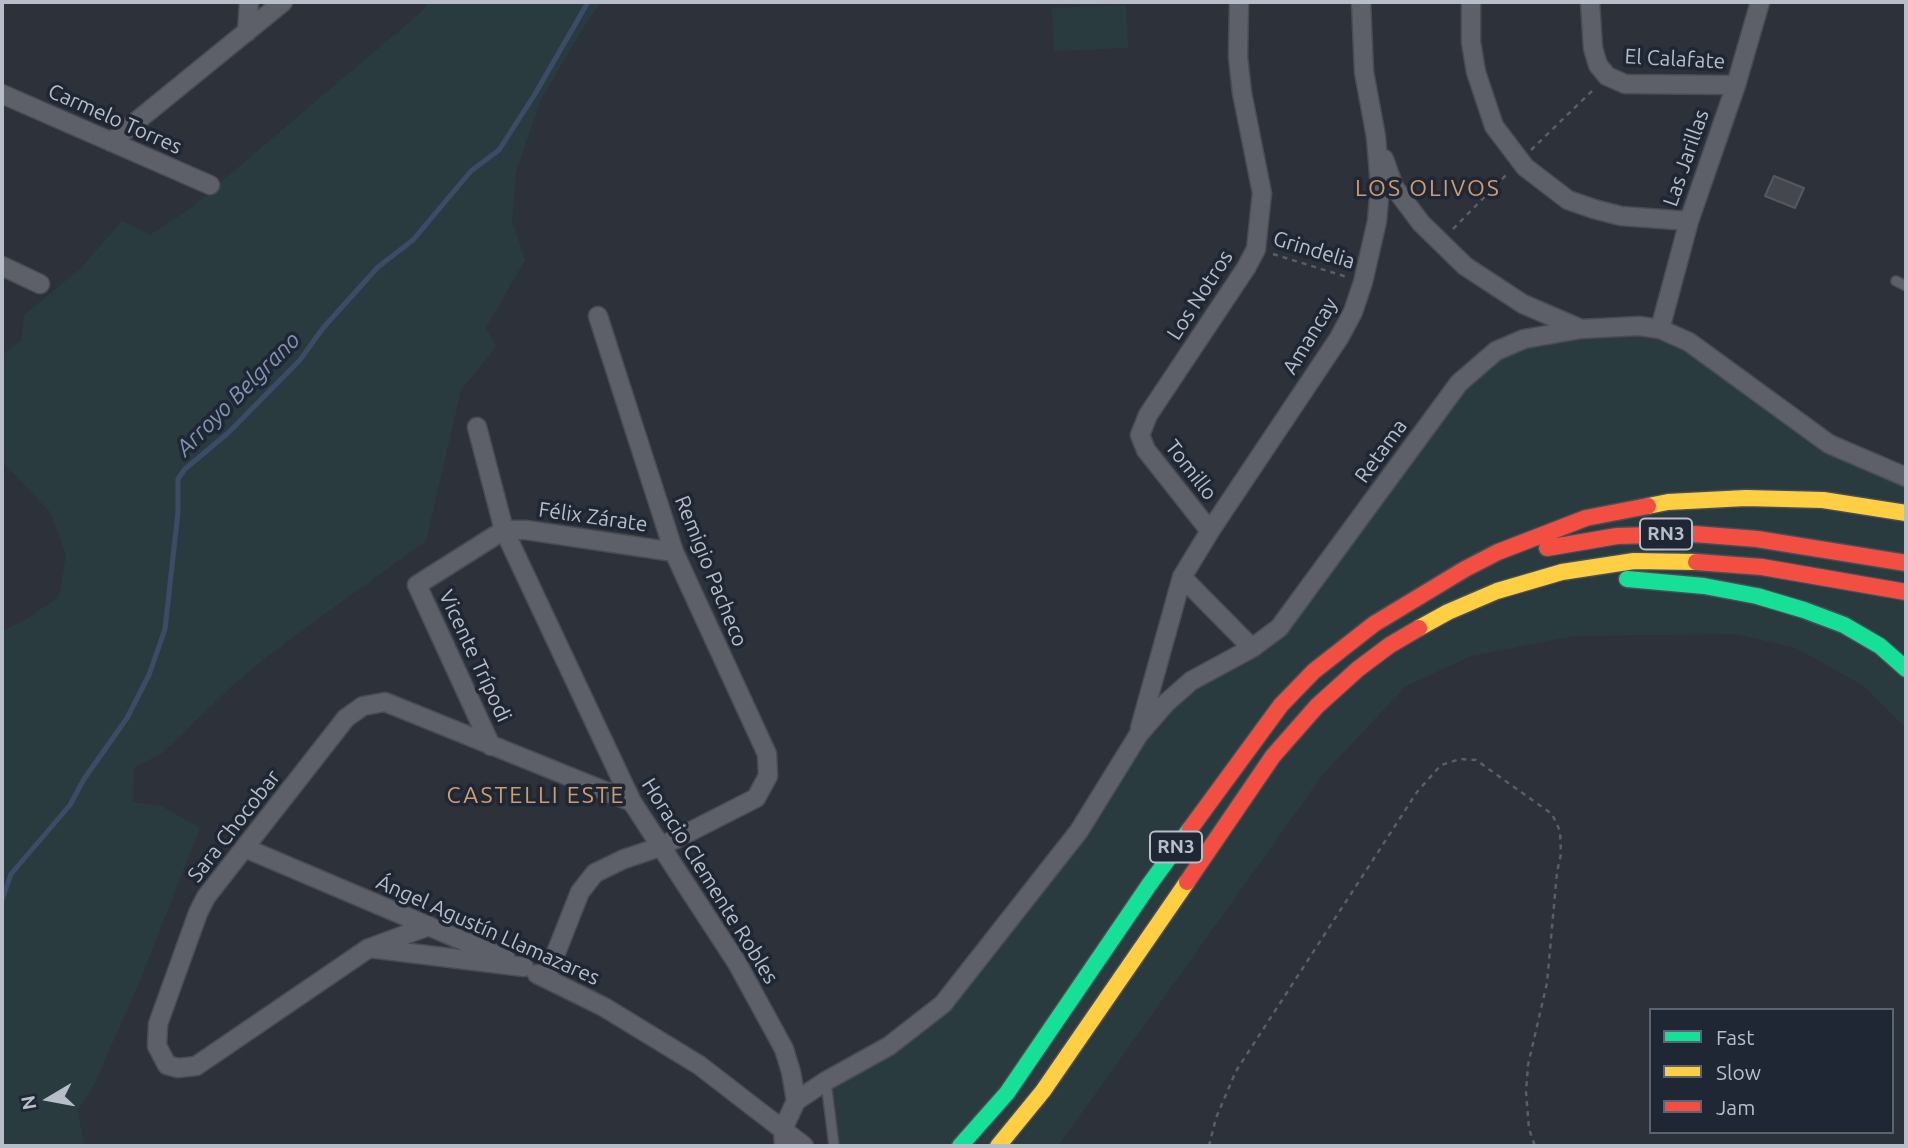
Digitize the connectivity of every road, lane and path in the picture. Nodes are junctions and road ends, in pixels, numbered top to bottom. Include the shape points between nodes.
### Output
1 (249, 2) edge
2 (284, 2) edge
3 (1238, 2) edge
4 (1361, 2) edge
5 (1471, 2) edge
6 (1590, 2) edge
7 (1760, 2) edge
8 (247, 32) junction
9 (1736, 85) junction
10 (2, 94) edge
11 (1377, 137) junction
12 (111, 142) junction
13 (211, 186) dead end
14 (1689, 221) junction
15 (1256, 249) junction
16 (2, 266) edge
17 (1896, 281) dead end
18 (1363, 282) junction
19 (40, 284) dead end
20 (1906, 286) edge
21 (597, 316) dead end
22 (1581, 329) junction
23 (1660, 329) junction
24 (477, 427) dead end
25 (1140, 435) joint
26 (1906, 477) edge
27 (1906, 513) edge
28 (505, 530) junction
29 (1210, 531) junction
30 (674, 552) junction
31 (1906, 563) edge
32 (1182, 577) junction
33 (1524, 581) junction
34 (1432, 589) junction
35 (1906, 592) edge
36 (1252, 648) junction
37 (1906, 669) edge
38 (384, 702) joint
39 (1139, 734) junction
40 (491, 746) junction
41 (632, 802) junction
42 (660, 847) junction
43 (245, 848) junction
44 (429, 926) junction
45 (369, 948) junction
46 (524, 967) junction
47 (546, 978) junction
48 (826, 1081) junction
49 (796, 1101) junction
50 (784, 1138) edge
51 (804, 1146) edge
52 (834, 1146) edge
53 (960, 1146) edge
54 (998, 1146) edge
55 (1209, 1146) edge
56 (1535, 1146) edge

1 - 8 street
2 - 8 street
3 - 15 street, Los Notros via 1242,93 1262,193
4 - 11 street, Amancay via 1364,72
5 - 14 street via 1476,72 1493,126 1525,167 1568,200 1594,209 1620,216
6 - 9 street, El Calafate via 1593,48 1598,65 1608,76 1625,83
7 - 9 street, Las Jarillas
8 - 12 street
9 - 14 street, Las Jarillas
10 - 12 street, Carmelo Torres
11 - 18 street, Amancay via 1377,221
11 - 22 street via 1394,187 1421,223 1465,266 1523,304
12 - 13 street, Carmelo Torres
14 - 23 street, Las Jarillas
15 - 18 path, Grindelia
15 - 25 street, Los Notros via 1148,415
16 - 19 street
17 - 20 lane
18 - 29 street, Amancay via 1339,338
21 - 30 street, Remigio Pacheco
22 - 23 street, Retama
22 - 36 street, Retama via 1524,340 1496,351 1459,383 1279,628
23 - 26 street via 1689,342 1829,444
24 - 28 street, Horacio Clemente Robles
25 - 29 street, Tomillo via 1146,450
27 - 34 highway via 1823,500 1668,502 1586,518 1549,531 1498,552
28 - 30 street, Félix Zárate
28 - 40 street, Vicente Trípodi via 417,585
28 - 41 street, Horacio Clemente Robles
29 - 32 street, Amancay
30 - 42 street, Remigio Pacheco via 766,754 768,776 756,798
31 - 34 highway, RN3 via 1758,539 1643,534 1509,558
32 - 36 street
32 - 39 street, Amancay
33 - 35 highway, RN3 via 1598,565 1672,560 1762,568
33 - 37 highway via 1642,579 1758,596 1844,625 1880,646
33 - 54 highway, RN3 via 1448,612 1390,645 1337,687 1293,731 1043,1091
34 - 53 highway, RN3 via 1350,642 1281,705 1149,885 1007,1093
36 - 39 street, Retama via 1191,681
38 - 40 street, Vicente Trípodi
38 - 43 street, Sara Chocobar via 363,706 346,718
39 - 48 street via 1079,831 943,1004 889,1046
40 - 41 street, Vicente Trípodi
41 - 42 street, Horacio Clemente Robles
42 - 47 street via 595,873 580,892
42 - 49 street, Horacio Clemente Robles via 778,1034
43 - 44 street, Ángel Agustín Llamazares
43 - 45 street, Sara Chocobar via 198,913 158,1024 157,1046 167,1065 196,1066
44 - 45 street
44 - 46 street, Ángel Agustín Llamazares
45 - 46 street
46 - 47 street, Ángel Agustín Llamazares
47 - 50 street, Ángel Agustín Llamazares via 699,1065
48 - 49 street
48 - 52 lane
49 - 50 street
50 - 51 street, Ángel Agustín Llamazares
55 - 56 path via 1236,1071 1417,792 1441,765 1460,758 1476,760 1552,814 1560,831 1547,983 1528,1065 1526,1092

